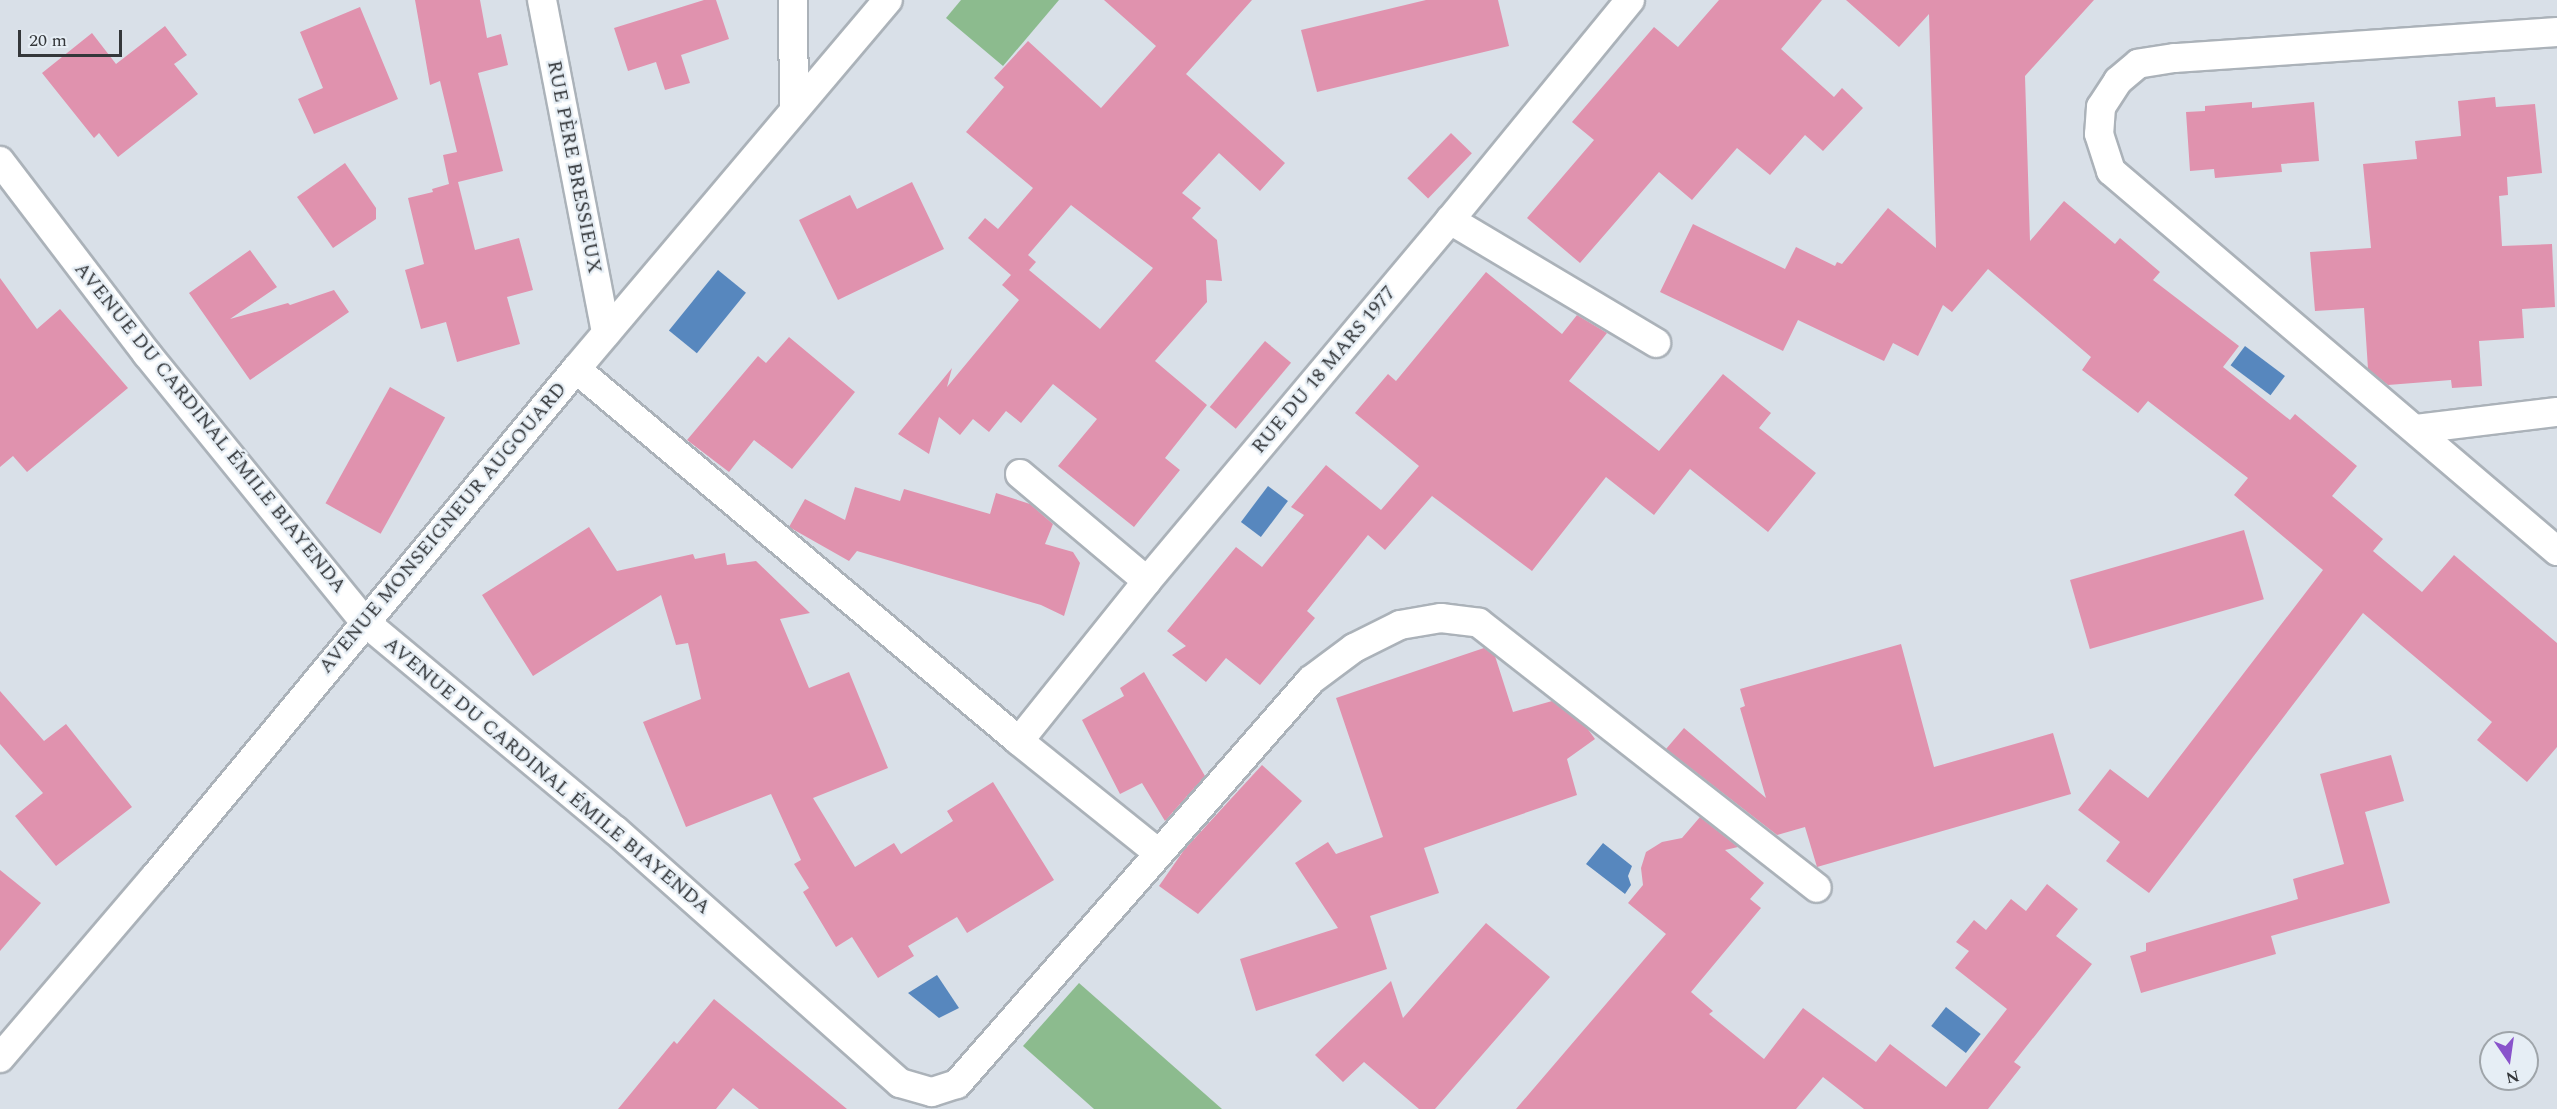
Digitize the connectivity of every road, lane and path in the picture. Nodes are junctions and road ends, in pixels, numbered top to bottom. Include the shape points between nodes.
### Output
1 (542, 0) edge
2 (794, 0) edge
3 (888, 0) edge
4 (1630, 0) edge
5 (2557, 32) edge
6 (794, 109) junction
7 (0, 161) edge
8 (1450, 220) junction
9 (606, 333) junction
10 (1656, 343) dead end
11 (576, 369) junction
12 (2557, 412) edge
13 (2416, 429) junction
14 (1020, 474) dead end
15 (2557, 551) edge
16 (1148, 581) junction
17 (365, 622) junction
18 (1019, 741) junction
19 (1157, 852) junction
20 (1817, 888) dead end
21 (0, 1058) edge

1 - 9 street, RUE PÈRE BRESSIEUX
2 - 6 street
3 - 6 street, AVENUE MONSEIGNEUR AUGOUARD
4 - 8 street, RUE DU 18 MARS 1977
5 - 13 street via 2174,58 2138,64 2118,81 2101,107 2099,134 2111,171
6 - 9 street, AVENUE MONSEIGNEUR AUGOUARD
7 - 17 street, AVENUE DU CARDINAL ÉMILE BIAYENDA via 147,354
8 - 10 street
8 - 16 street, RUE DU 18 MARS 1977
9 - 11 street, AVENUE MONSEIGNEUR AUGOUARD
11 - 17 street, AVENUE MONSEIGNEUR AUGOUARD
11 - 18 street
12 - 13 street
13 - 15 street
14 - 16 street
16 - 18 street, RUE DU 18 MARS 1977
17 - 19 street, AVENUE DU CARDINAL ÉMILE BIAYENDA via 615,830 900,1083 932,1092 957,1084
17 - 21 street, AVENUE MONSEIGNEUR AUGOUARD
18 - 19 street
19 - 20 street via 1311,680 1354,648 1400,625 1441,618 1479,624

